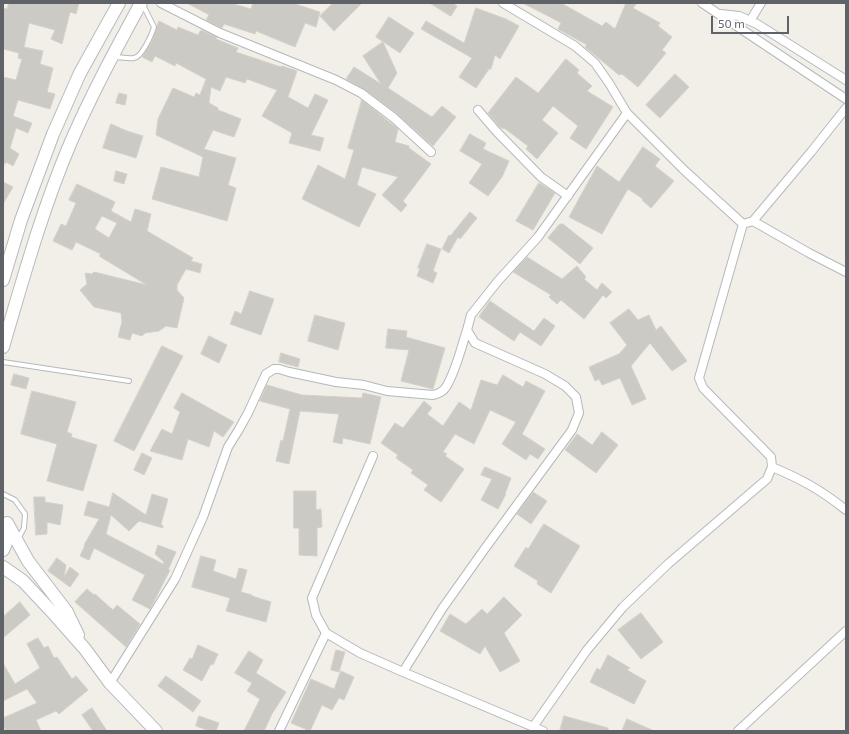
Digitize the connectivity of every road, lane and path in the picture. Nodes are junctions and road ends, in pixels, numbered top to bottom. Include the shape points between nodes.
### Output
1 (120, 3) edge
2 (141, 3) edge
3 (161, 3) edge
4 (503, 3) edge
5 (702, 3) edge
6 (761, 3) edge
7 (719, 14) junction
8 (750, 21) junction
9 (112, 56) junction
10 (846, 80) edge
11 (846, 99) edge
12 (846, 108) edge
13 (478, 110) dead end
14 (627, 113) junction
15 (430, 152) dead end
16 (568, 196) junction
17 (753, 221) junction
18 (743, 224) junction
19 (846, 272) edge
20 (3, 280) edge
21 (467, 330) junction
22 (3, 347) edge
23 (3, 362) edge
24 (129, 381) dead end
25 (373, 456) dead end
26 (772, 467) junction
27 (3, 494) edge
28 (846, 510) edge
29 (5, 519) edge
30 (17, 541) junction
31 (3, 550) edge
32 (3, 567) edge
33 (846, 631) edge
34 (326, 633) junction
35 (85, 649) junction
36 (403, 672) junction
37 (110, 684) junction
38 (533, 727) junction
39 (156, 731) edge
40 (279, 731) edge
41 (543, 731) edge
42 (738, 731) edge

1 - 20 main road via 80,73 56,128
2 - 9 main road
2 - 9 lane via 154,27 143,50 134,58
3 - 15 street via 220,33 336,80 361,93 394,118
4 - 14 street via 580,50 609,82
5 - 7 street
6 - 8 street
7 - 8 street via 739,16
7 - 11 street
8 - 10 street
9 - 22 main road via 70,145 42,219
12 - 17 street
13 - 16 street via 542,177
14 - 16 street
14 - 18 street
16 - 21 street via 538,237 471,315
17 - 18 street
17 - 19 street
18 - 26 street via 699,378 703,388 771,457
21 - 36 street via 475,343 545,374 565,386 576,397 579,413 572,430 446,603
21 - 37 street via 446,388 439,394 388,391 279,368 266,374 248,413 228,447 203,517 175,579
23 - 24 lane
25 - 34 street via 312,598 316,615
26 - 28 street via 800,478
26 - 38 street via 767,479 668,564 623,607 587,650
27 - 30 lane via 15,500 25,514 24,528
29 - 30 main road
29 - 31 main road via 8,537
30 - 35 main road via 28,561 67,612
32 - 35 main road via 23,581
33 - 42 street
34 - 36 street via 360,653
34 - 40 street
35 - 37 main road
36 - 38 street
37 - 39 main road
38 - 41 street

